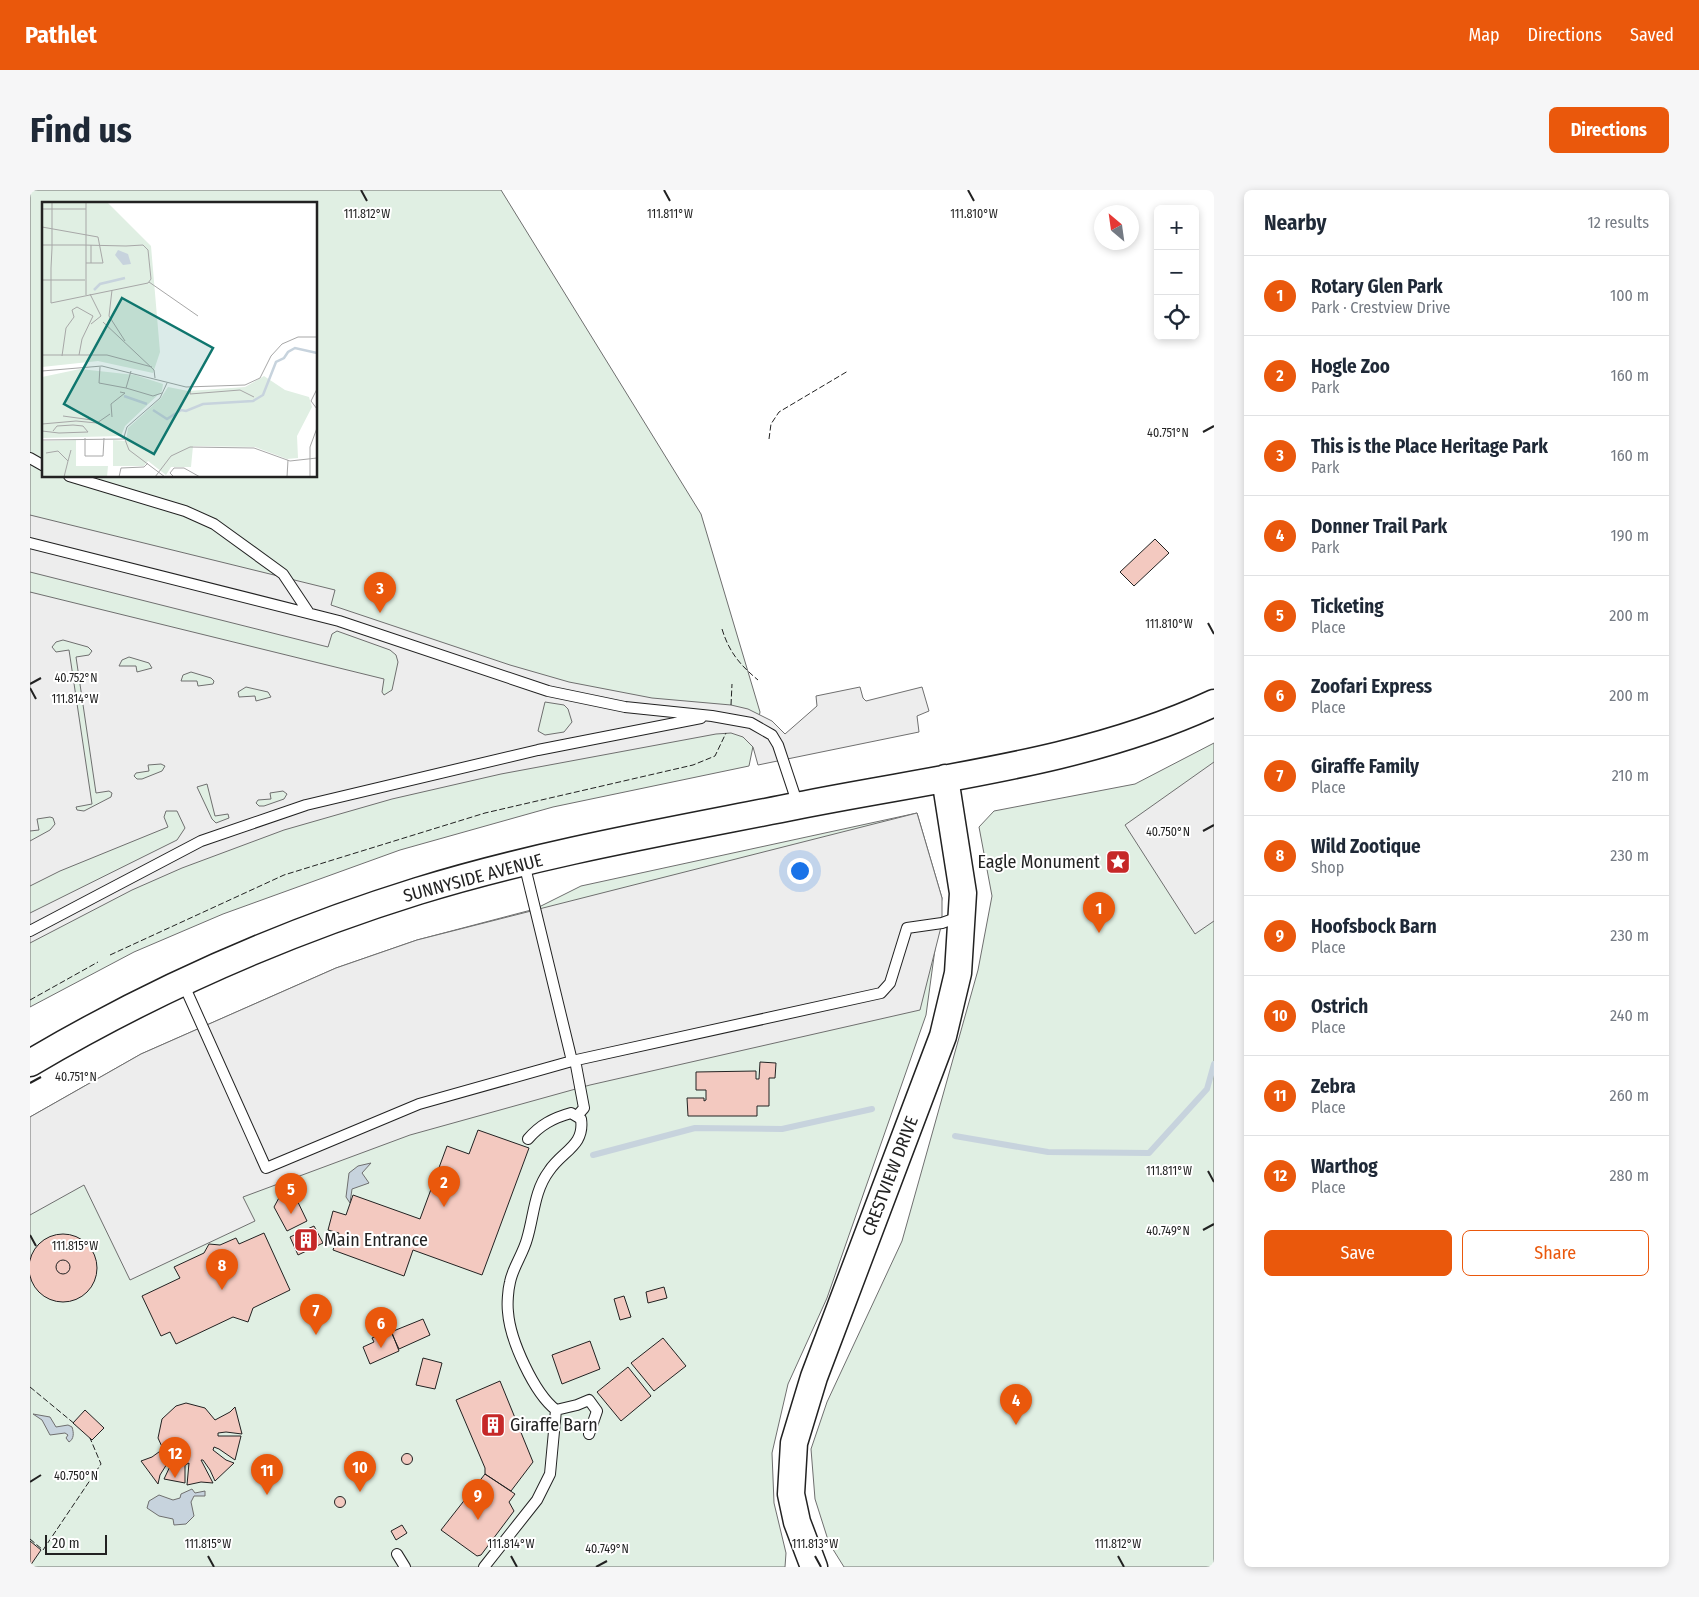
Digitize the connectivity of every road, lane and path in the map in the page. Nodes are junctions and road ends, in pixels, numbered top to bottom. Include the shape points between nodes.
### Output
1 (30, 458) edge
2 (42, 465) edge
3 (76, 478) edge
4 (30, 543) edge
5 (310, 613) junction
6 (1213, 706) edge
7 (712, 716) junction
8 (944, 778) junction
9 (798, 805) junction
10 (524, 863) junction
11 (963, 916) junction
12 (30, 931) edge
13 (183, 982) junction
14 (574, 1060) junction
15 (30, 1063) edge
16 (577, 1116) junction
17 (528, 1139) dead end
18 (556, 1410) junction
19 (589, 1434) dead end
20 (397, 1554) dead end
21 (405, 1567) edge
22 (484, 1567) edge
23 (814, 1567) edge

1 - 2 lane
3 - 5 lane via 185,511 214,524 283,574
4 - 5 lane
5 - 7 lane via 548,691 625,707
6 - 8 main road, SUNNYSIDE AVENUE via 1088,749
7 - 9 lane via 751,723 772,735
7 - 12 lane via 538,750 365,789 280,813 201,841
8 - 9 main road, SUNNYSIDE AVENUE
8 - 11 main road, CRESTVIEW DRIVE via 961,871
9 - 10 main road, SUNNYSIDE AVENUE
10 - 13 main road, SUNNYSIDE AVENUE via 418,891 259,948
10 - 14 lane
11 - 14 lane via 907,928 890,983 881,993
11 - 23 main road, CRESTVIEW DRIVE via 958,973 942,1036 814,1377 794,1443 791,1494 797,1522
13 - 14 lane via 266,1168 419,1104
13 - 15 main road, SUNNYSIDE AVENUE
14 - 16 lane via 584,1108
16 - 17 lane via 571,1113 554,1118 536,1129
16 - 18 lane via 581,1119 583,1131 549,1170 533,1206 527,1239 510,1281 508,1312 518,1349 535,1383
18 - 19 lane via 589,1400 597,1411
18 - 22 lane via 550,1474 537,1500
20 - 21 lane

